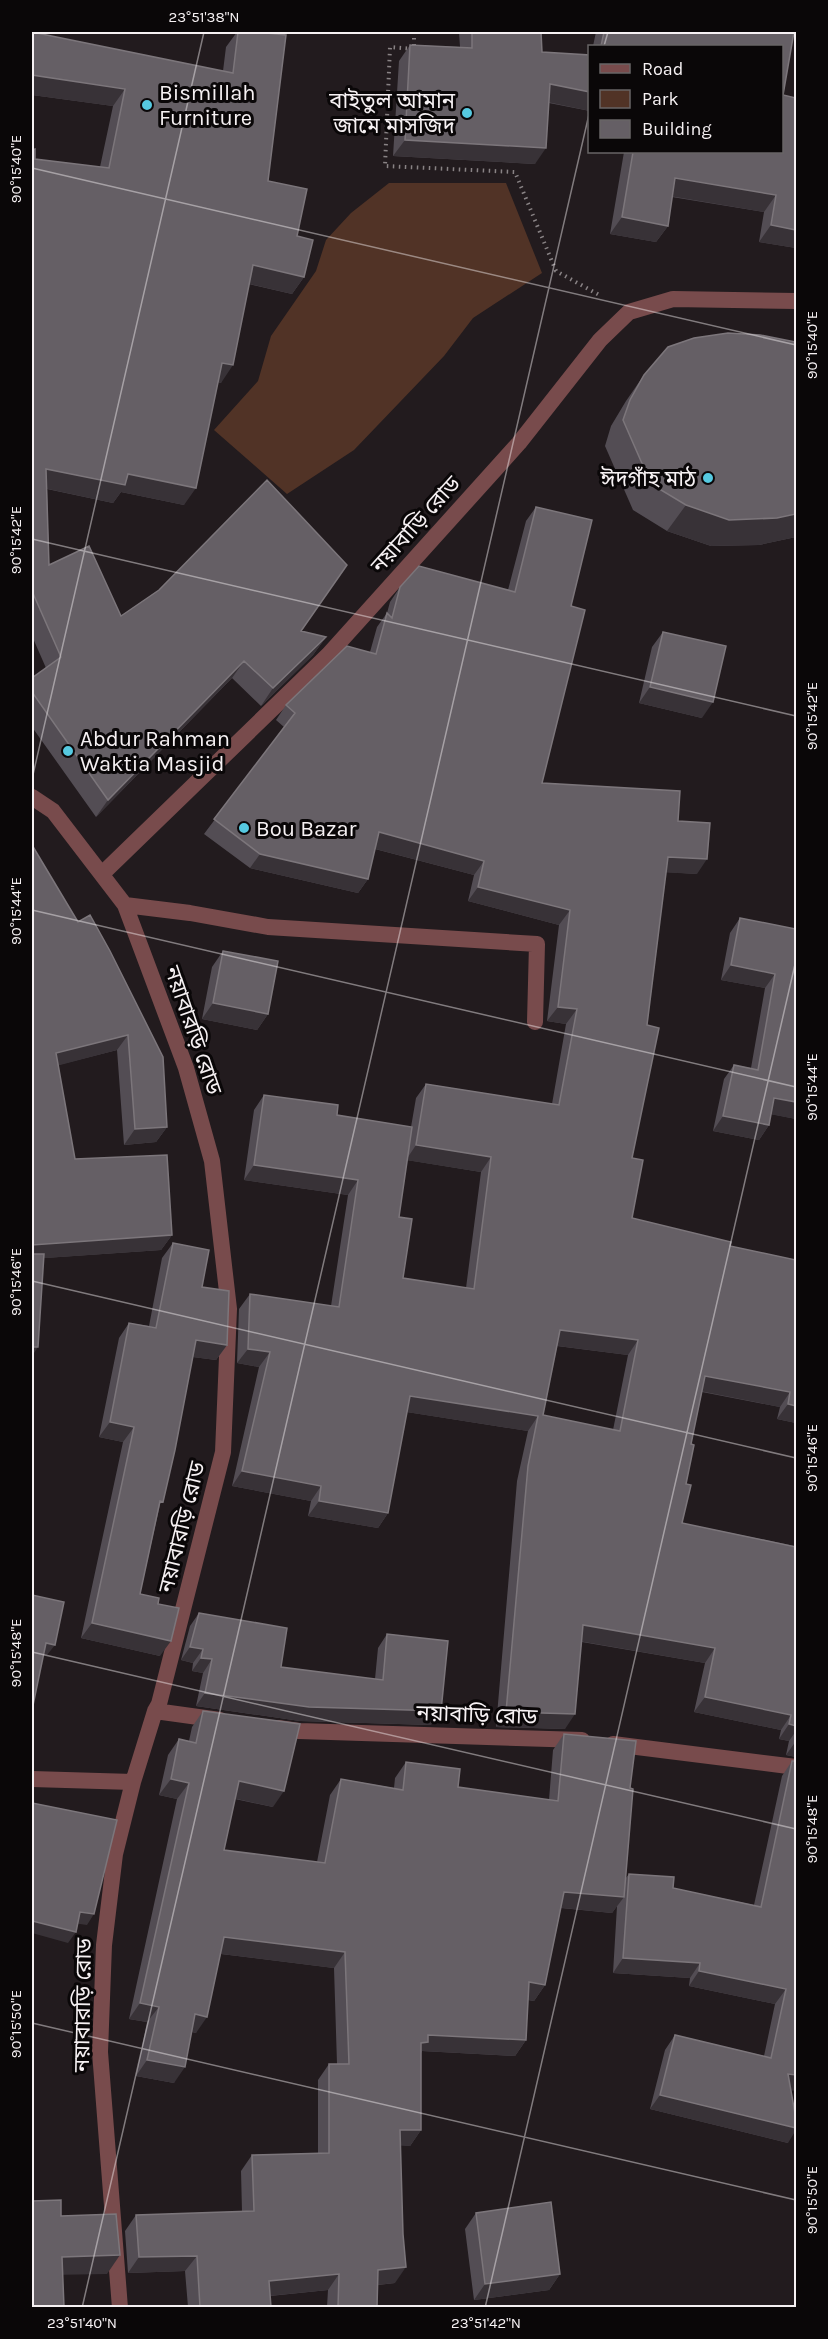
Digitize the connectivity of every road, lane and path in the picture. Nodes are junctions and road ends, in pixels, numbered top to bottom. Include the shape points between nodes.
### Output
1 (414, 32) edge
2 (796, 301) edge
3 (629, 312) junction
4 (32, 797) edge
5 (102, 874) junction
6 (125, 905) junction
7 (535, 1022) dead end
8 (155, 1711) junction
9 (232, 1722) edge
10 (266, 1726) edge
11 (796, 1767) edge
12 (32, 1779) edge
13 (133, 1782) junction
14 (120, 2307) edge

1 - 3 path via 414,50 390,47 385,166 515,172 556,271
2 - 3 street, নয়াবাড়ি রোড via 674,299
3 - 5 street, নয়াবাড়ি রোড via 600,340 519,443 328,655
4 - 5 street, নয়াবারড়ি রোড via 53,811
5 - 6 street, নয়াবারড়ি রোড
6 - 7 street via 268,927 537,944
6 - 8 street, নয়াবারড়ি রোড via 186,1068 212,1161 229,1309 223,1452
8 - 9 street
8 - 13 street, নয়াবারড়ি রোড
10 - 11 street, নয়াবাড়ি রোড via 299,1731 578,1740
12 - 13 street
13 - 14 street, নয়াবারড়ি রোড via 115,1854 104,1945 100,2052

